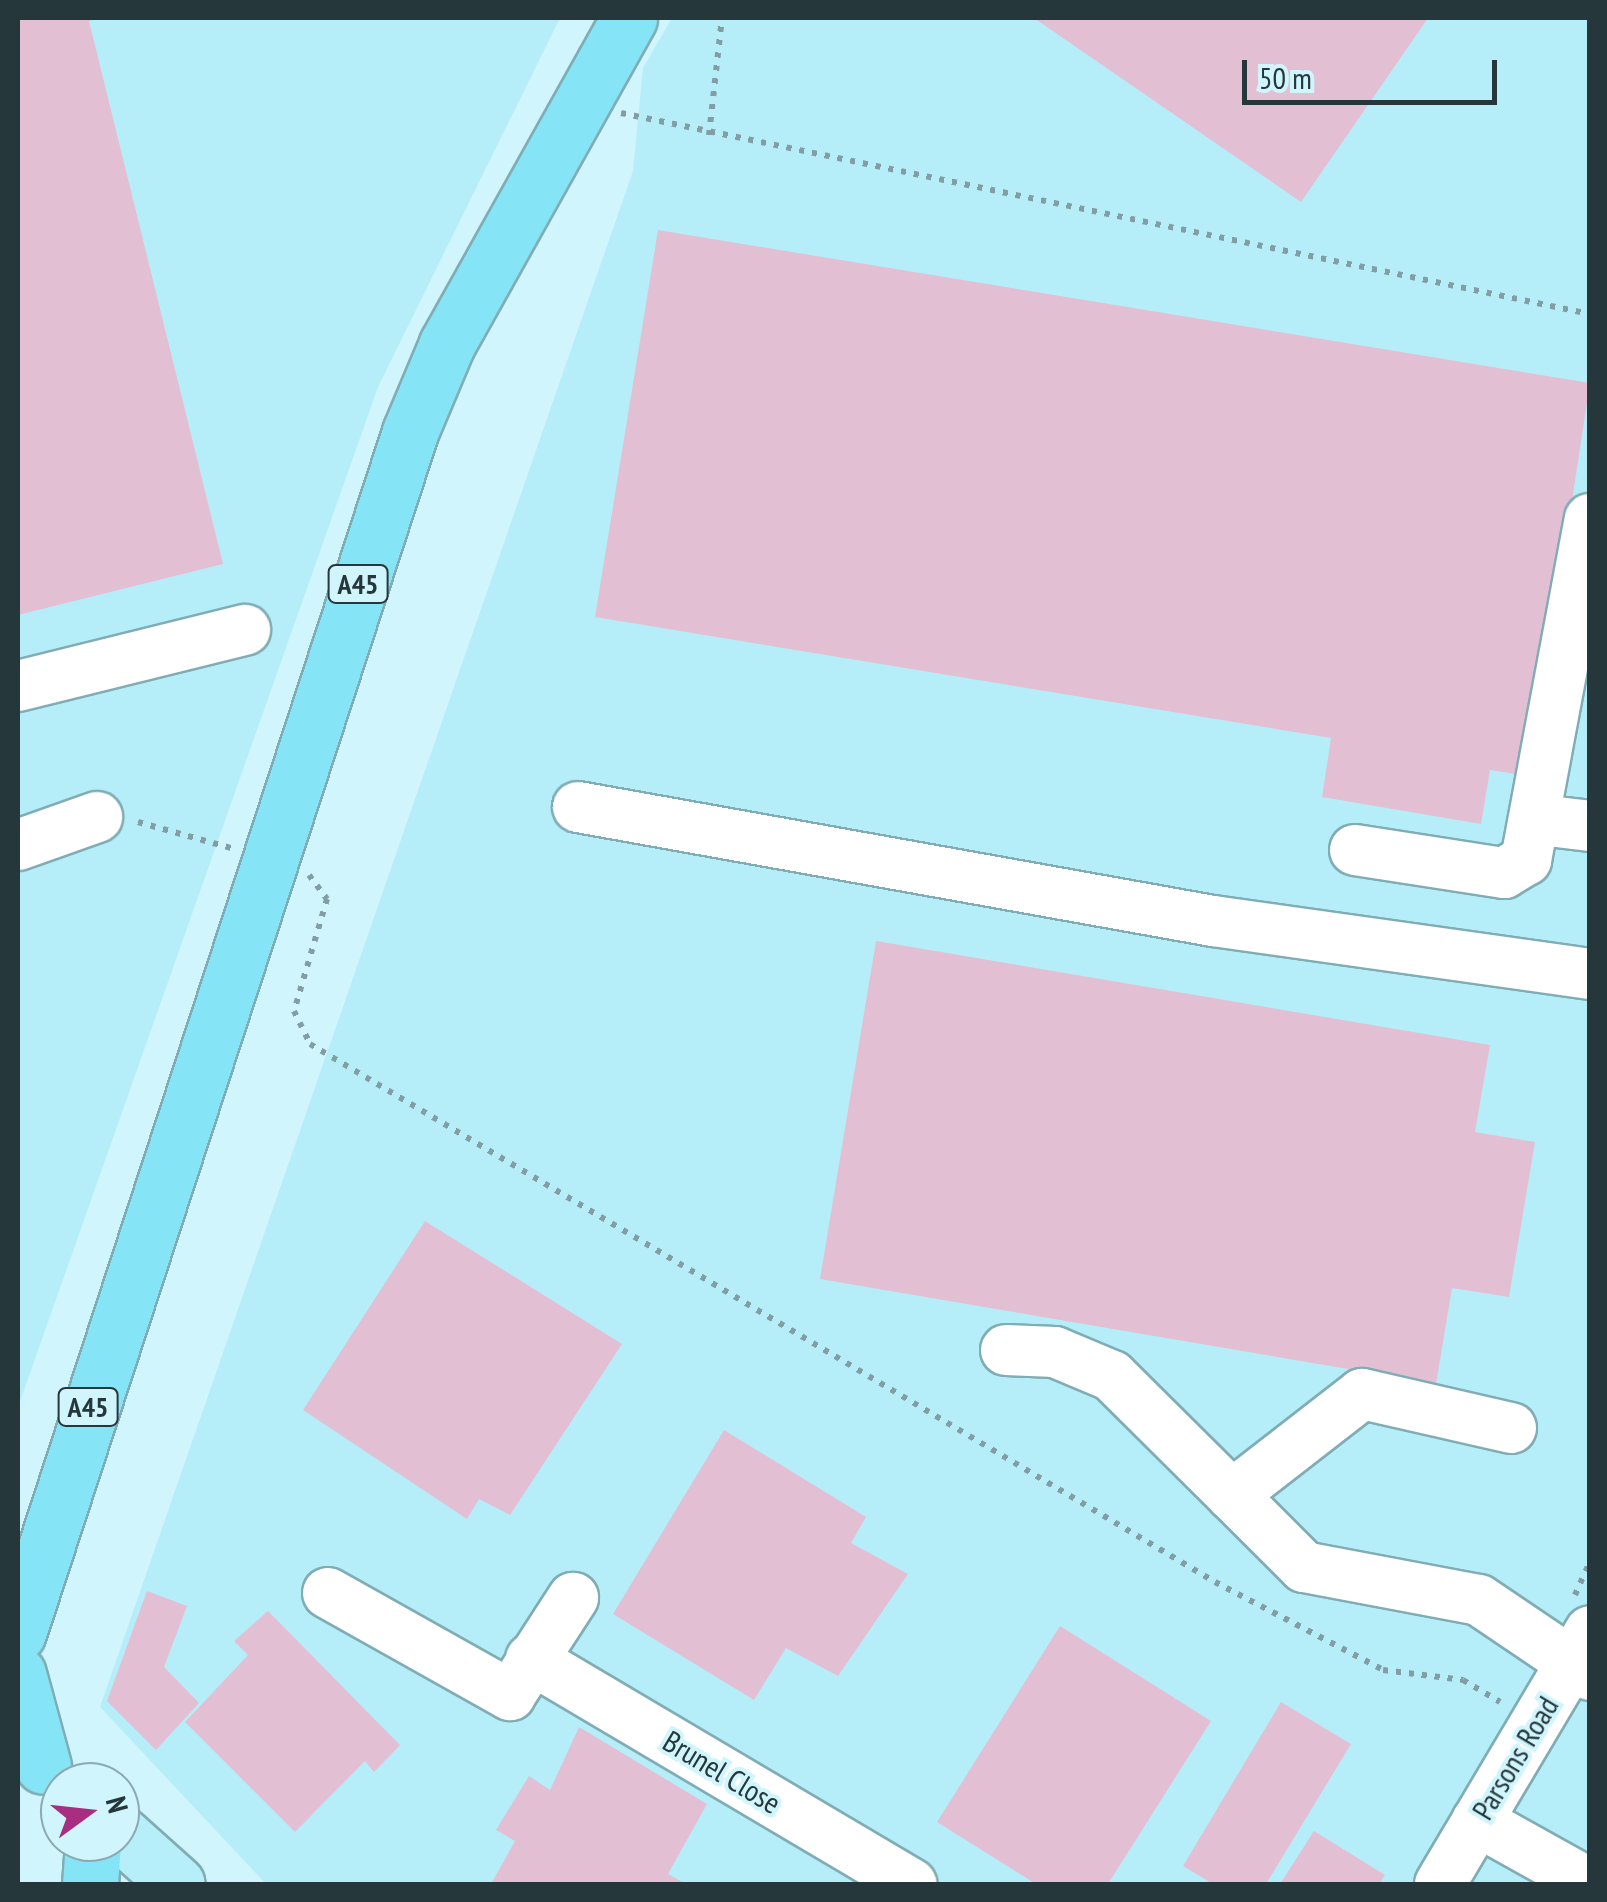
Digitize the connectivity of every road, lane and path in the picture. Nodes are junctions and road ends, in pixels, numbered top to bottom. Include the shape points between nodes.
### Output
1 (628, 18) edge
2 (722, 18) edge
3 (582, 104) junction
4 (709, 136) junction
5 (1590, 314) edge
6 (1590, 519) edge
7 (1584, 585) edge
8 (245, 630) dead end
9 (18, 686) edge
10 (578, 807) dead end
11 (96, 818) joint
12 (1540, 820) junction
13 (1590, 826) edge
14 (18, 846) edge
15 (1355, 850) dead end
16 (272, 861) junction
17 (1590, 974) edge
18 (1006, 1350) dead end
19 (1511, 1428) dead end
20 (1232, 1495) junction
21 (328, 1592) dead end
22 (572, 1598) dead end
23 (18, 1633) edge
24 (1583, 1657) edge
25 (18, 1674) edge
26 (521, 1677) junction
27 (1534, 1725) junction
28 (40, 1764) edge
29 (1477, 1820) junction
30 (140, 1851) edge
31 (177, 1884) edge
32 (912, 1884) edge
33 (1440, 1884) edge
34 (1590, 1884) edge

1 - 3 highway, A45
2 - 4 path
3 - 4 path
3 - 16 highway, A45 via 418,415
4 - 5 path
6 - 7 street
7 - 12 street
8 - 9 street
10 - 17 street via 1213,921
11 - 14 street
11 - 16 path via 151,823
12 - 13 street
12 - 15 street via 1526,860 1504,873
16 - 23 highway, A45
16 - 27 path via 319,878 328,899 294,1011 310,1044 1215,1582 1384,1670 1463,1680
18 - 20 street via 1055,1352 1112,1376
19 - 20 street via 1362,1394
20 - 24 street via 1304,1567 1480,1600
21 - 26 street, Brunel Close
22 - 26 street
24 - 27 street, Parsons Road
25 - 28 highway
26 - 32 street, Brunel Close
27 - 29 street, Parsons Road
29 - 33 street, Parsons Road
29 - 34 street
30 - 31 main road

